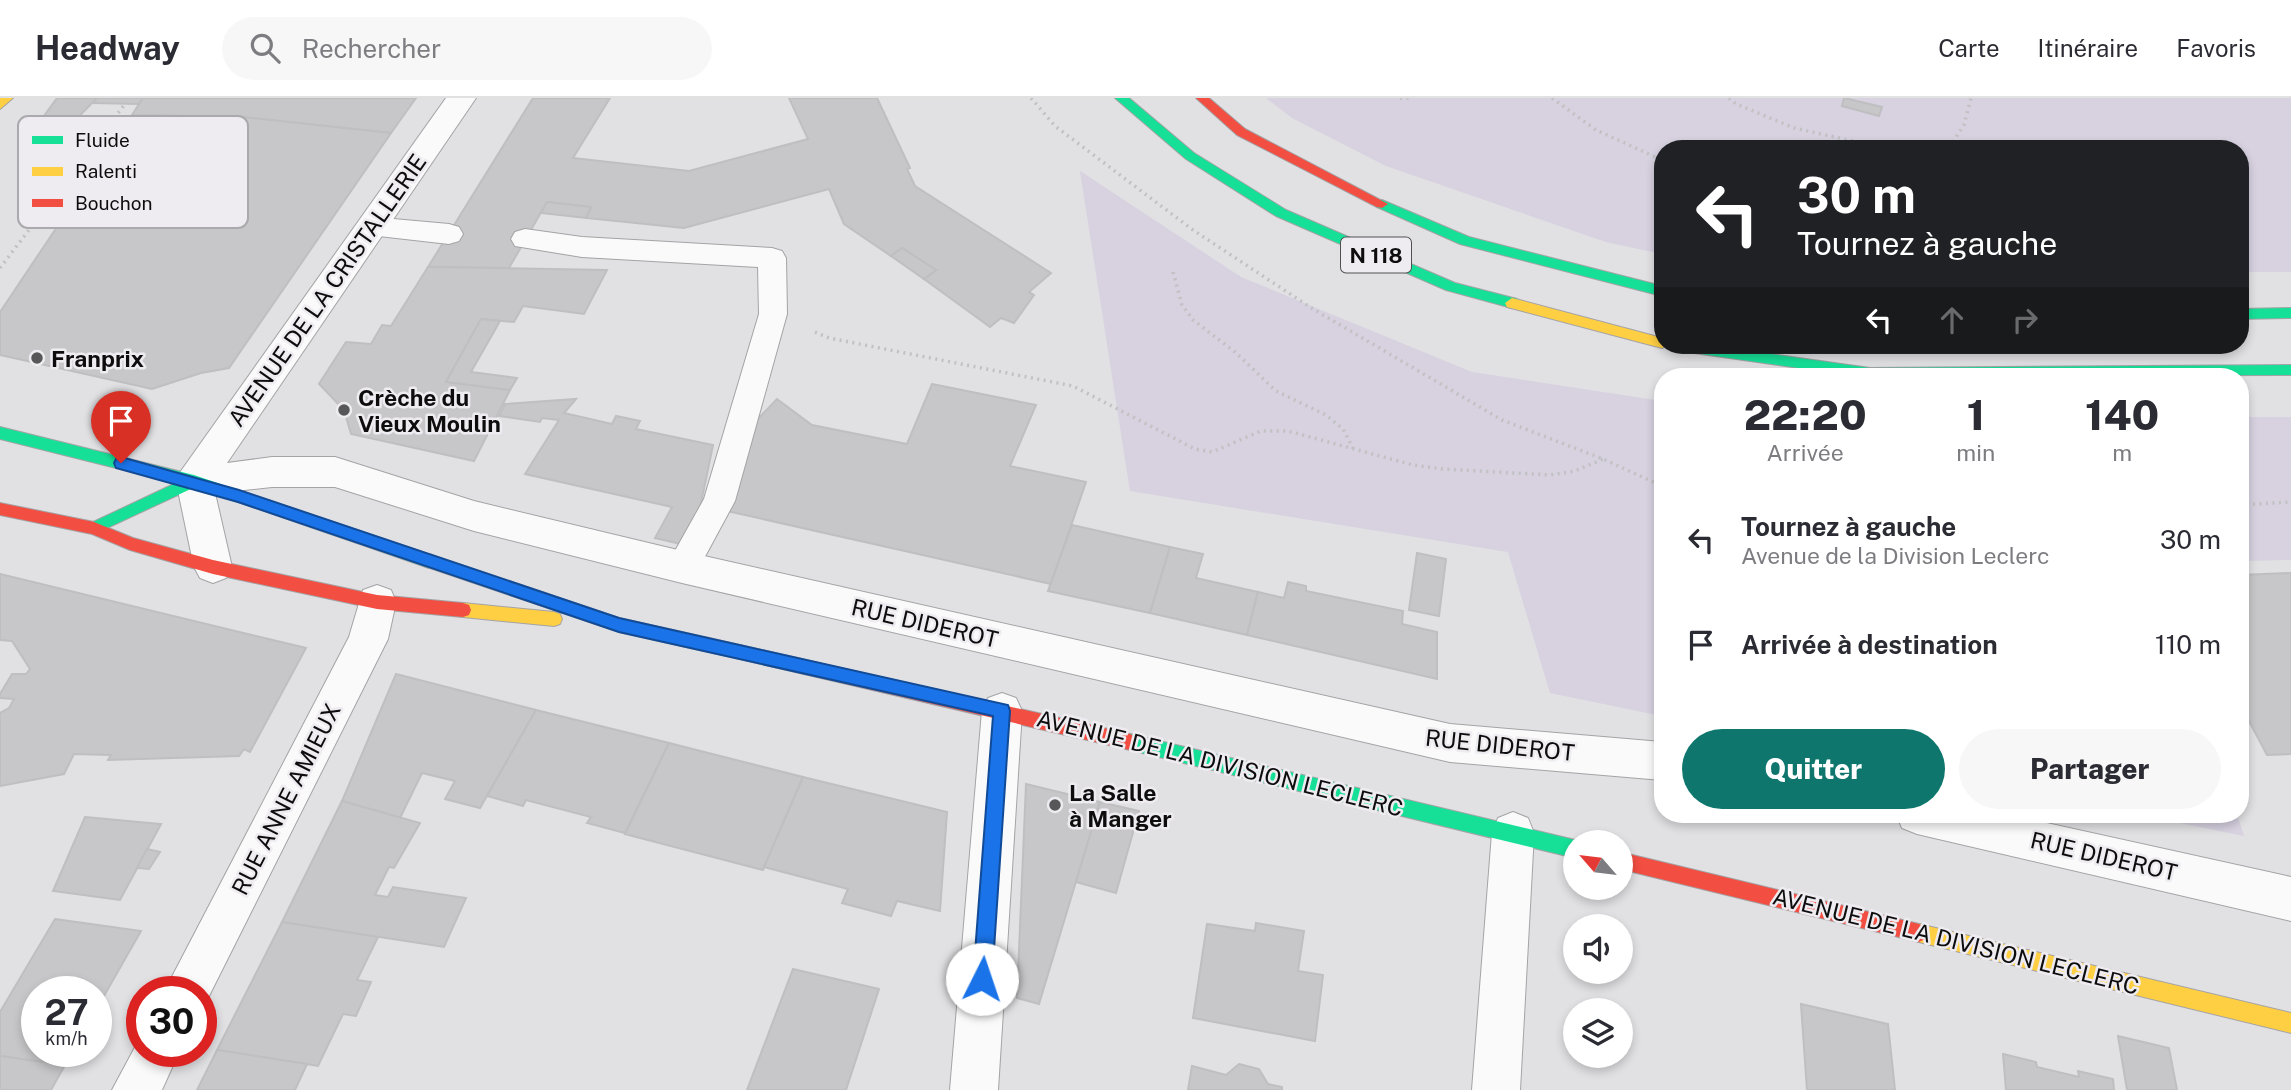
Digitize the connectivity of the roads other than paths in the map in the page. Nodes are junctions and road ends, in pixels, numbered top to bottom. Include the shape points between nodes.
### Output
1 (7, 98) edge
2 (461, 98) edge
3 (1121, 98) edge
4 (1202, 98) edge
5 (0, 105) edge
6 (371, 227) junction
7 (449, 234) dead end
8 (526, 239) dead end
9 (1654, 289) edge
10 (2291, 313) edge
11 (773, 314) joint
12 (2249, 314) edge
13 (1654, 341) edge
14 (1736, 354) edge
15 (1835, 368) edge
16 (2249, 370) edge
17 (2291, 370) edge
18 (0, 433) edge
19 (194, 481) junction
20 (0, 509) edge
21 (94, 528) junction
22 (213, 567) junction
23 (682, 567) junction
24 (377, 602) junction
25 (619, 625) junction
26 (1002, 711) junction
27 (1654, 760) edge
28 (1957, 823) edge
29 (1513, 833) junction
30 (1563, 846) edge
31 (1633, 863) edge
32 (2291, 898) edge
33 (195, 976) edge
34 (2291, 1023) edge
35 (148, 1067) edge
36 (136, 1090) edge
37 (974, 1090) edge
38 (1496, 1090) edge

1 - 5 main road
2 - 6 street, AVENUE DE LA CRISTALLERIE
3 - 13 main road, N 118 via 1190,156 1282,214 1451,287
4 - 9 main road, N 118 via 1241,132 1335,182 1465,241
6 - 7 lane
6 - 19 street, AVENUE DE LA CRISTALLERIE
8 - 11 lane via 582,247 772,258
10 - 12 main road
11 - 23 lane via 719,500
14 - 15 main road
16 - 17 main road
18 - 19 main road, AVENUE DE LA DIVISION LECLERC
19 - 21 main road
19 - 22 street
19 - 23 street, RUE DIDEROT via 272,472 335,472 474,516
19 - 25 main road, AVENUE DE LA DIVISION LECLERC
20 - 21 main road, AVENUE DE LA DIVISION LECLERC
21 - 22 main road, AVENUE DE LA DIVISION LECLERC via 130,544
22 - 24 main road, AVENUE DE LA DIVISION LECLERC
23 - 27 street, RUE DIDEROT via 1450,743
24 - 25 main road, AVENUE DE LA DIVISION LECLERC
24 - 33 street, RUE ANNE AMIEUX via 368,639
25 - 26 main road, AVENUE DE LA DIVISION LECLERC
26 - 29 main road, AVENUE DE LA DIVISION LECLERC
26 - 37 street
28 - 32 street, RUE DIDEROT
29 - 30 main road, AVENUE DE LA DIVISION LECLERC
29 - 38 street
31 - 34 main road, AVENUE DE LA DIVISION LECLERC
35 - 36 street

